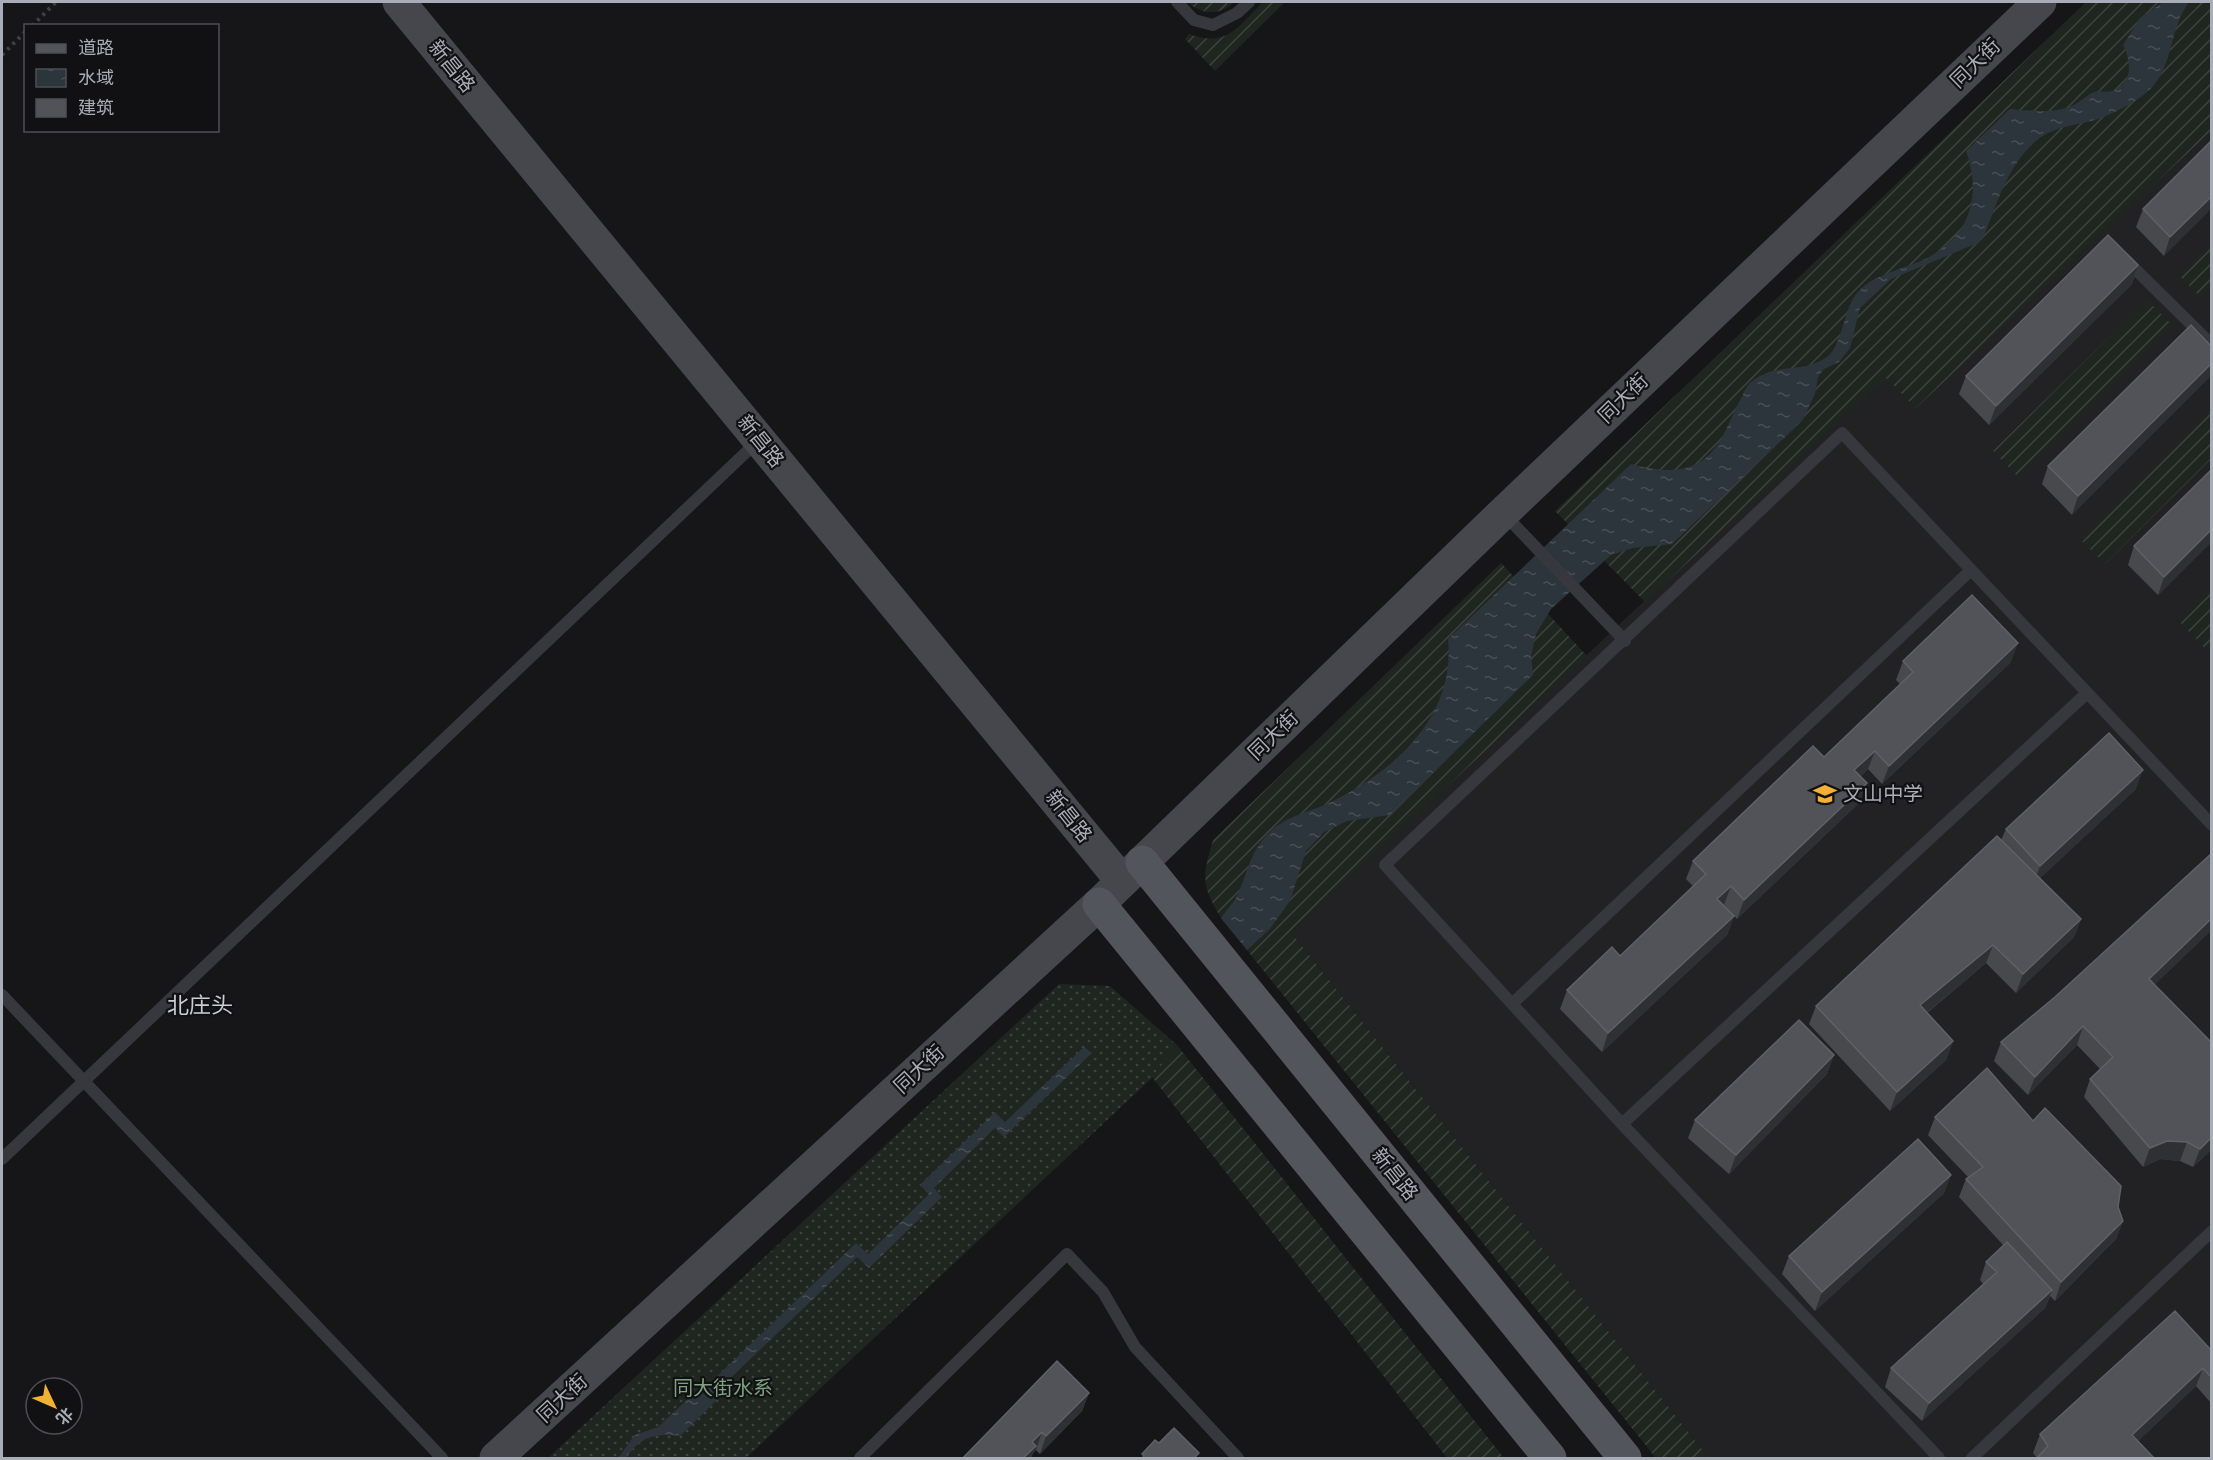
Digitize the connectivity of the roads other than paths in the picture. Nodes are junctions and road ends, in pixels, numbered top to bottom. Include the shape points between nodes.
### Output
1 (399, 2) edge
2 (1177, 2) edge
3 (1248, 2) edge
4 (2040, 2) edge
5 (2114, 247) edge
6 (2211, 345) edge
7 (759, 440) junction
8 (1503, 513) junction
9 (1971, 570) junction
10 (1625, 641) junction
11 (2087, 693) junction
12 (2211, 825) edge
13 (1132, 871) junction
14 (1099, 904) junction
15 (2, 995) edge
16 (1512, 1004) junction
17 (83, 1081) junction
18 (1622, 1124) junction
19 (2, 1159) edge
20 (2211, 1231) edge
21 (442, 1458) edge
22 (496, 1458) edge
23 (860, 1458) edge
24 (1238, 1458) edge
25 (1550, 1458) edge
26 (1625, 1458) edge
27 (1939, 1458) edge
28 (1972, 1458) edge

1 - 7 street, 新昌路
2 - 3 lane via 1194,20 1213,25 1237,13
4 - 8 street, 同大街
5 - 6 lane
7 - 13 street, 新昌路
7 - 17 lane
8 - 10 lane
8 - 13 street, 同大街
9 - 10 lane via 1842,434
9 - 11 lane
9 - 16 lane
10 - 16 lane via 1385,865
11 - 12 lane
11 - 18 lane
13 - 14 street, 同大街
13 - 26 main road, 新昌路
14 - 22 street, 同大街
14 - 25 main road
15 - 17 lane
16 - 18 lane
17 - 19 lane
17 - 21 lane
18 - 27 lane
20 - 28 lane
23 - 24 lane via 1067,1254 1103,1292 1135,1347

